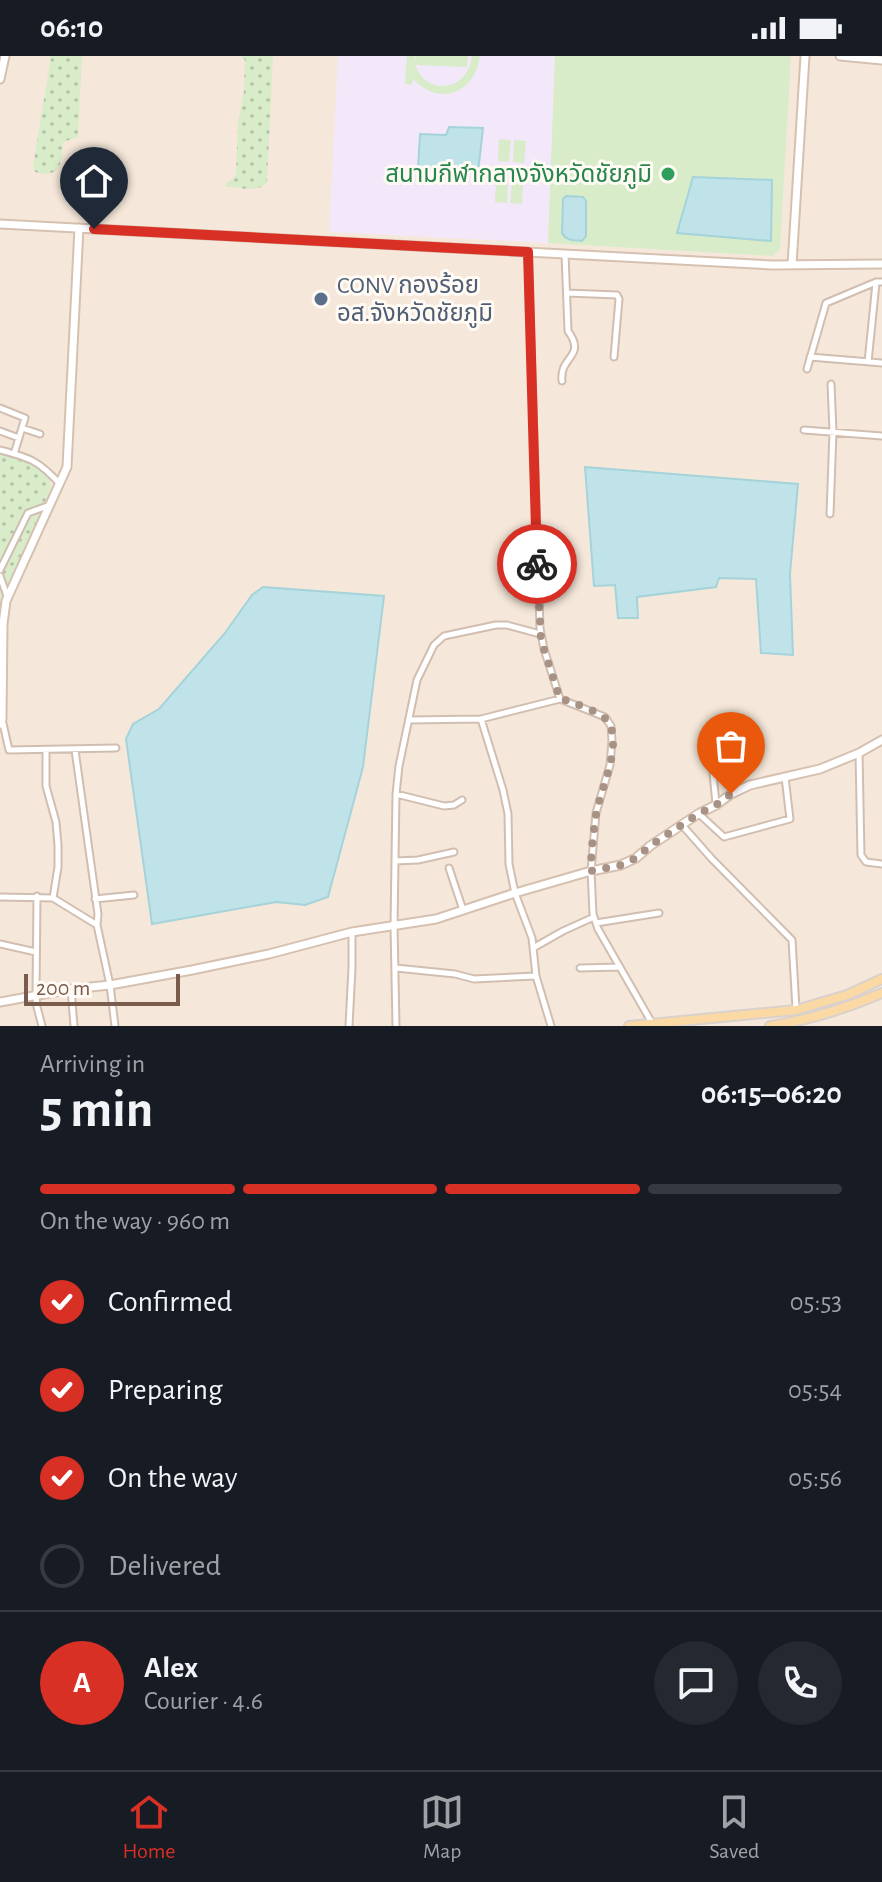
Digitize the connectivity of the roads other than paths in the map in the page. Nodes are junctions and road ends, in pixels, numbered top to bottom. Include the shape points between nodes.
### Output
1 (5, 56) edge
2 (805, 56) edge
3 (840, 56) edge
4 (882, 60) edge
5 (1, 74) edge
6 (0, 224) edge
7 (79, 228) junction
8 (528, 252) junction
9 (565, 254) junction
10 (882, 264) edge
11 (792, 265) junction
12 (879, 282) edge
13 (567, 293) junction
14 (614, 357) dead end
15 (810, 357) junction
16 (868, 362) junction
17 (882, 363) edge
18 (807, 369) dead end
19 (562, 381) dead end
20 (831, 384) dead end
21 (0, 408) edge
22 (22, 428) junction
23 (804, 430) dead end
24 (0, 431) edge
25 (833, 432) junction
26 (40, 434) dead end
27 (882, 436) edge
28 (19, 438) junction
29 (0, 450) edge
30 (14, 454) junction
31 (60, 485) junction
32 (52, 504) junction
33 (830, 514) dead end
34 (0, 570) edge
35 (0, 576) edge
36 (7, 597) junction
37 (540, 634) junction
38 (560, 699) junction
39 (481, 719) junction
40 (409, 720) junction
41 (1, 722) edge
42 (882, 740) edge
43 (116, 748) dead end
44 (46, 750) junction
45 (75, 750) junction
46 (859, 753) junction
47 (713, 773) dead end
48 (785, 777) junction
49 (396, 794) junction
50 (462, 800) dead end
51 (716, 805) junction
52 (698, 814) junction
53 (682, 825) junction
54 (454, 852) dead end
55 (395, 861) junction
56 (882, 864) edge
57 (449, 868) dead end
58 (591, 871) junction
59 (515, 893) junction
60 (134, 895) dead end
61 (37, 896) junction
62 (0, 897) edge
63 (53, 898) junction
64 (95, 899) junction
65 (463, 910) junction
66 (659, 913) dead end
67 (595, 920) junction
68 (97, 925) junction
69 (394, 926) junction
70 (352, 932) junction
71 (0, 944) edge
72 (533, 948) junction
73 (36, 952) junction
74 (620, 967) junction
75 (396, 968) junction
76 (580, 968) dead end
77 (536, 976) junction
78 (882, 979) edge
79 (110, 985) junction
80 (71, 989) junction
81 (882, 993) edge
82 (36, 996) junction
83 (0, 1002) edge
84 (796, 1010) junction
85 (791, 1024) edge
86 (653, 1025) edge
87 (42, 1026) edge
88 (74, 1026) edge
89 (115, 1026) edge
90 (349, 1026) edge
91 (396, 1026) edge
92 (551, 1026) edge
93 (629, 1026) edge
94 (770, 1026) edge

1 - 5 street
2 - 11 street
3 - 4 street
6 - 7 street
7 - 8 street
7 - 31 street via 68,456
8 - 9 street
8 - 37 street
9 - 11 street
9 - 13 street
10 - 11 street
12 - 15 street via 826,303
12 - 16 street
13 - 14 street via 617,295
13 - 19 street via 568,331 576,346 564,364
15 - 16 street
15 - 18 street
16 - 17 street
20 - 25 street
21 - 22 street via 25,418
22 - 26 street
22 - 28 street
23 - 25 street
24 - 28 street
25 - 27 street
25 - 33 street
28 - 30 street
29 - 30 street
30 - 31 street via 44,466
31 - 32 street
32 - 34 street via 28,513
32 - 36 street
35 - 36 street
36 - 41 street
37 - 38 street
37 - 40 street via 496,625 444,636 417,680
38 - 39 street
38 - 58 street via 605,717 611,726 610,765 596,813
39 - 40 street
39 - 59 street via 508,814
40 - 49 street
41 - 44 street via 9,750
42 - 46 street
43 - 45 street
44 - 45 street
44 - 63 street via 46,786 58,845
45 - 64 street
46 - 48 street
46 - 56 street via 861,855 866,862
47 - 51 street
48 - 51 street via 750,785
48 - 52 street via 790,819 724,837
49 - 50 street via 444,806
49 - 55 street
51 - 52 street
52 - 53 street
53 - 58 street via 636,858
53 - 84 street via 792,940
54 - 55 street
55 - 69 street
57 - 65 street
58 - 59 street
58 - 67 street
59 - 65 street
59 - 72 street
60 - 64 street
61 - 62 street
61 - 63 street
61 - 73 street
63 - 68 street
64 - 68 street
65 - 69 street
66 - 67 street
67 - 72 street
67 - 74 street
68 - 79 street
69 - 70 street
69 - 75 street
70 - 79 street
70 - 90 street
71 - 73 street
72 - 77 street
73 - 82 street
74 - 76 street
74 - 86 street
75 - 77 street via 474,979
75 - 91 street
77 - 92 street
78 - 84 main road
79 - 80 street
79 - 89 street
80 - 82 street
80 - 88 street
81 - 85 main road
82 - 83 street
82 - 87 street
84 - 86 main road
85 - 94 main road
86 - 93 main road

